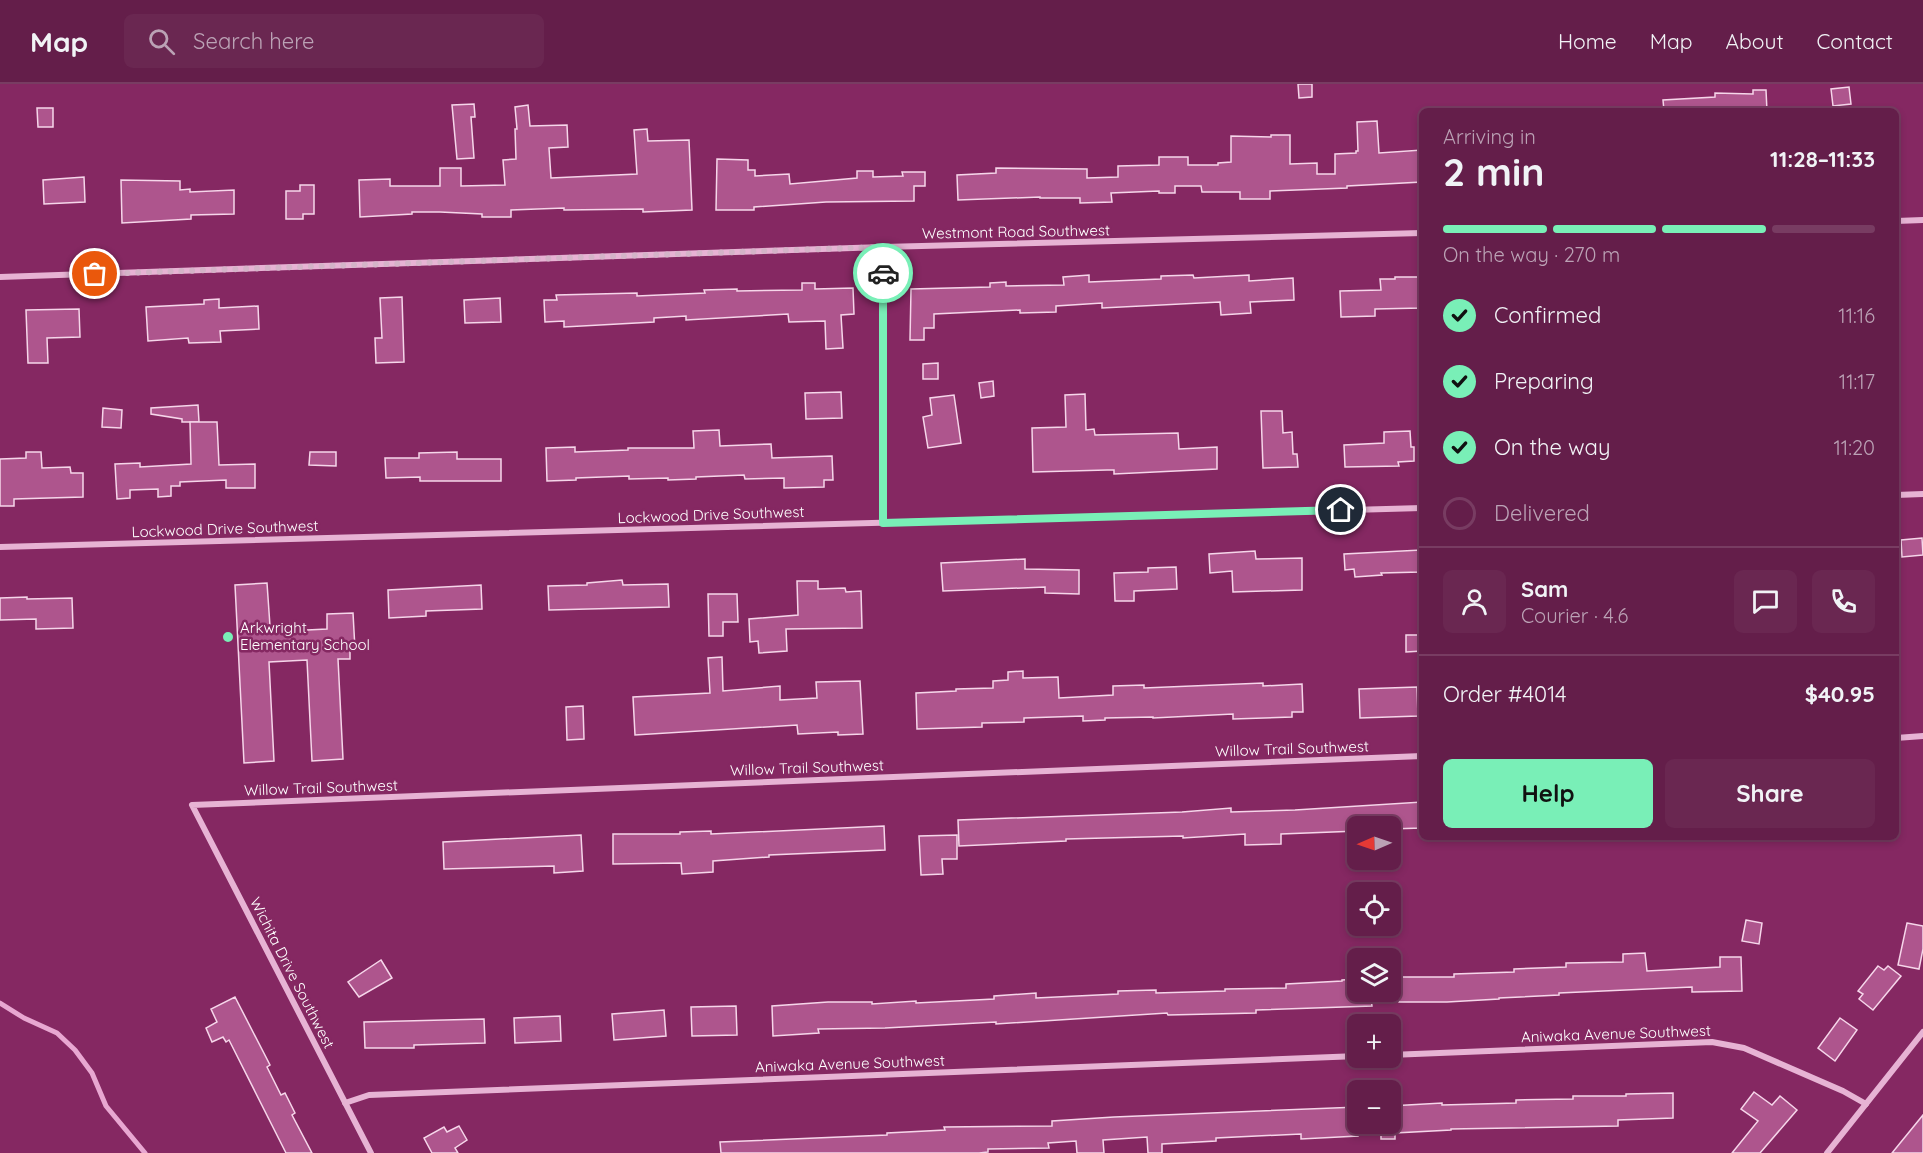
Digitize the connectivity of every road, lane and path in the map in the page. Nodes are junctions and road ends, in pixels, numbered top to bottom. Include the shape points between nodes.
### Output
1 (1923, 220) edge
2 (1899, 221) edge
3 (1419, 233) edge
4 (883, 247) junction
5 (0, 277) edge
6 (1923, 494) edge
7 (1899, 495) edge
8 (1419, 508) edge
9 (883, 523) junction
10 (0, 547) edge
11 (1923, 736) edge
12 (1899, 738) edge
13 (1419, 756) edge
14 (192, 805) joint
15 (1923, 1032) edge
16 (1401, 1054) edge
17 (1347, 1056) edge
18 (345, 1103) junction
19 (1866, 1104) junction
20 (371, 1153) edge
21 (1827, 1153) edge

1 - 2 street
3 - 4 street, Westmont Road Southwest
4 - 5 street, Westmont Road Southwest
4 - 9 street
6 - 7 street
8 - 9 street, Lockwood Drive Southwest
9 - 10 street, Lockwood Drive Southwest
11 - 12 street
13 - 14 street, Willow Trail Southwest
14 - 18 street, Wichita Drive Southwest
15 - 19 street
16 - 19 street, Aniwaka Avenue Southwest via 1712,1042 1744,1048
17 - 18 street, Aniwaka Avenue Southwest via 369,1095
18 - 20 street, Wichita Drive Southwest
19 - 21 street

